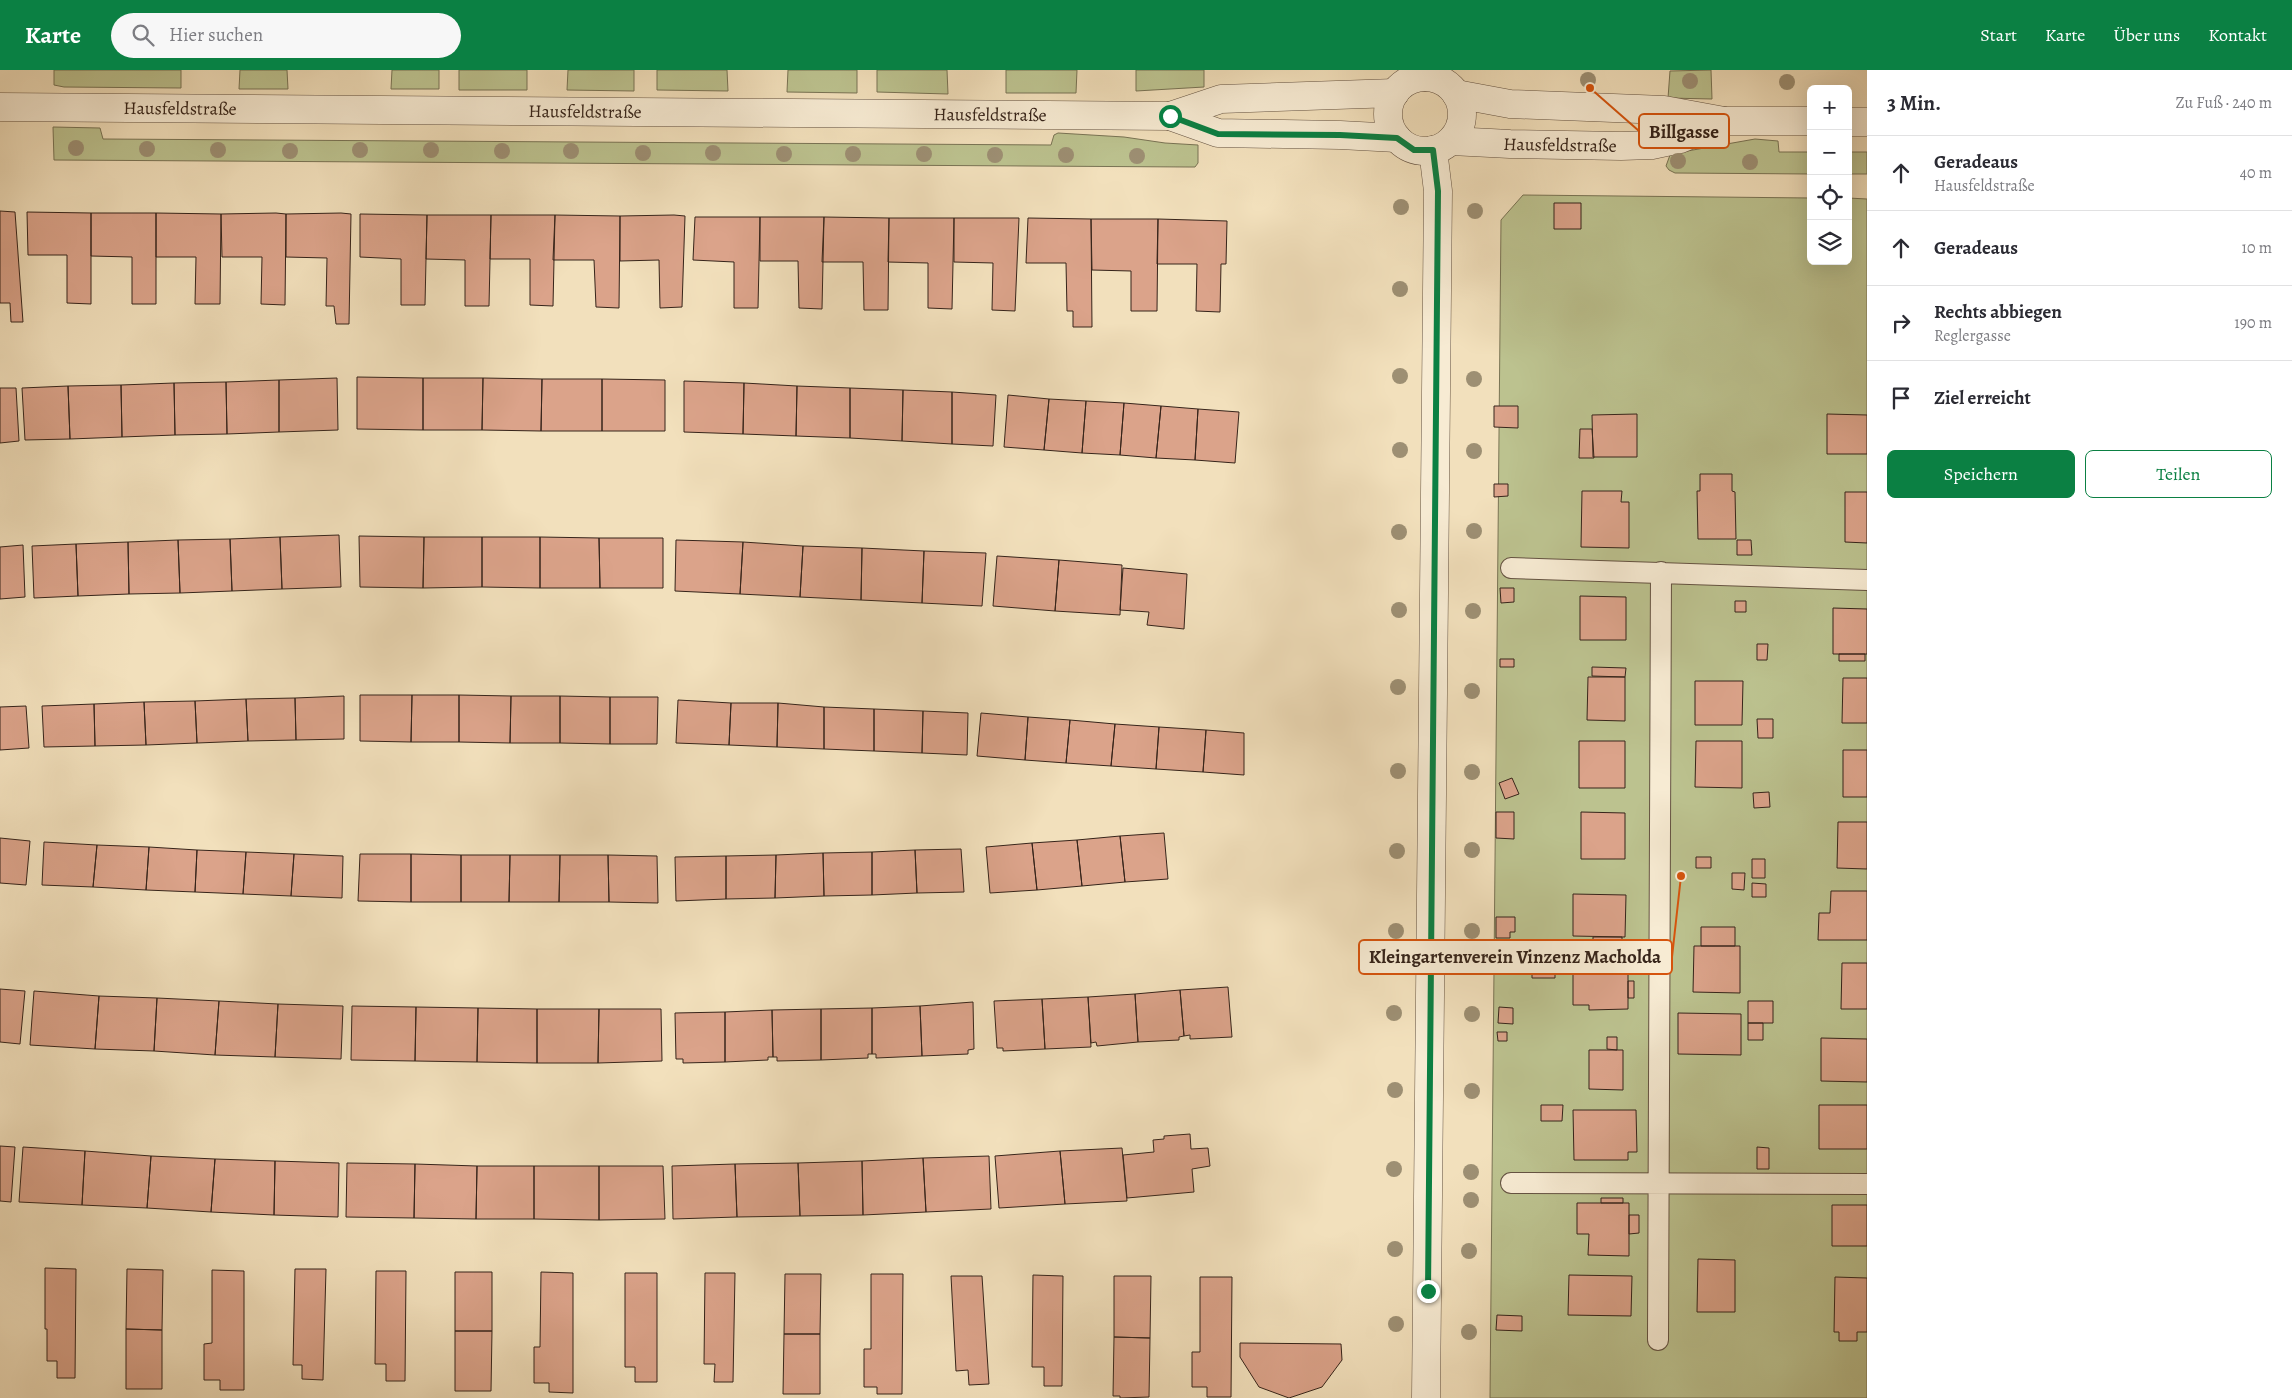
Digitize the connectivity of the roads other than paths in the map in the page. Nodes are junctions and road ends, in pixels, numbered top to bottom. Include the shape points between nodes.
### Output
1 (1425, 74) edge
2 (1395, 93) junction
3 (1456, 94) junction
4 (0, 107) edge
5 (1170, 116) junction
6 (1724, 121) junction
7 (1807, 121) edge
8 (1852, 122) edge
9 (1867, 122) edge
10 (1397, 138) junction
11 (1442, 146) junction
12 (1511, 568) dead end
13 (1661, 572) junction
14 (1867, 580) edge
15 (1511, 1183) dead end
16 (1658, 1183) junction
17 (1867, 1184) edge
18 (1658, 1340) dead end
19 (1426, 1398) edge

1 - 2 street
1 - 3 street via 1442,81
2 - 5 street, Hausfeldstraße via 1221,99
2 - 10 street via 1388,116
3 - 6 street, Hausfeldstraße via 1510,104 1664,110
3 - 11 street via 1462,118 1458,131
4 - 5 street, Hausfeldstraße
5 - 10 street, Hausfeldstraße via 1218,134
6 - 7 street, Hausfeldstraße
6 - 11 street, Hausfeldstraße via 1680,139 1652,145
8 - 9 street
10 - 11 street via 1414,150
11 - 19 street via 1438,191
12 - 13 lane
13 - 14 lane
13 - 16 lane
15 - 16 lane
16 - 17 lane
16 - 18 lane

